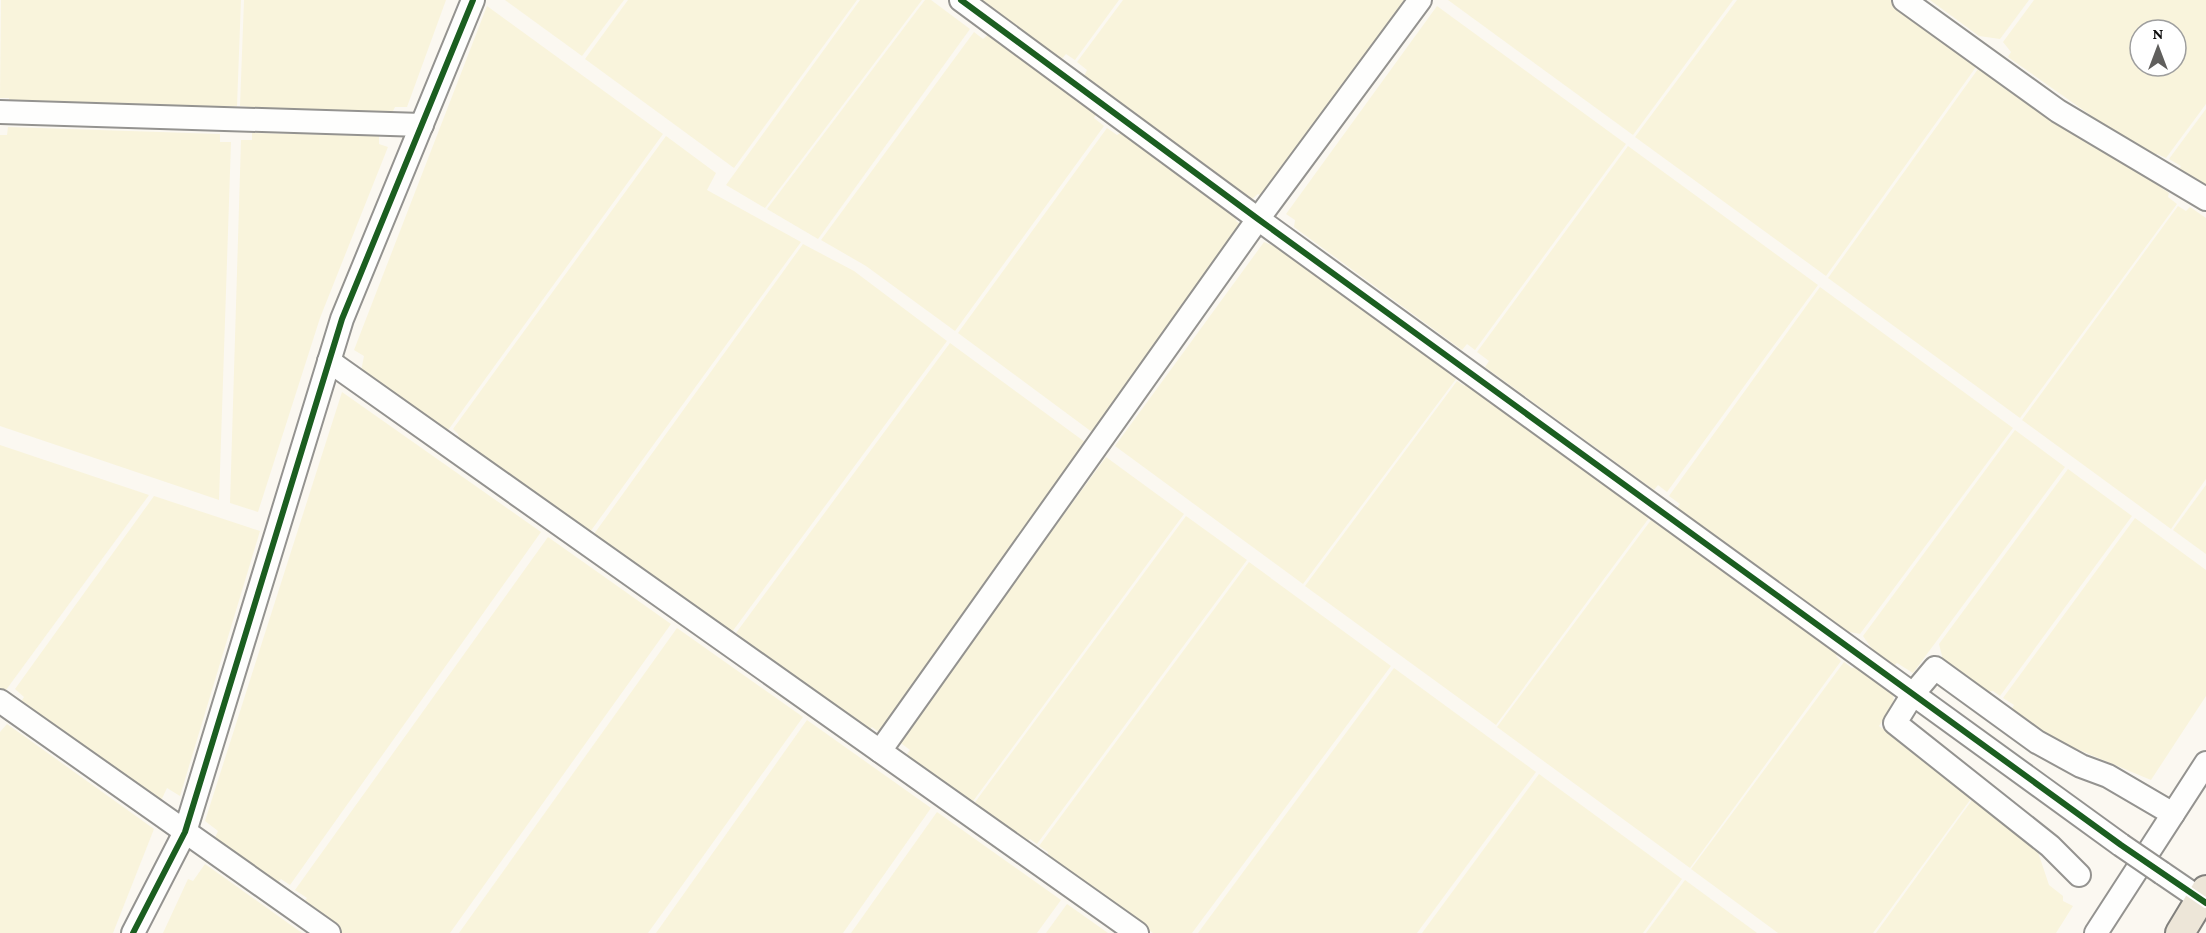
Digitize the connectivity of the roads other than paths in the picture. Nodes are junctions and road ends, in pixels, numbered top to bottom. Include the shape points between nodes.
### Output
1 (473, 0) edge
2 (961, 0) edge
3 (1420, 0) edge
4 (1904, 0) edge
5 (0, 112) edge
6 (422, 125) junction
7 (2206, 199) edge
8 (1258, 219) junction
9 (329, 362) junction
10 (1913, 694) junction
11 (0, 701) edge
12 (880, 751) junction
13 (2206, 763) edge
14 (2173, 814) junction
15 (185, 832) junction
16 (2079, 875) dead end
17 (2204, 897) edge
18 (133, 933) edge
19 (329, 933) edge
20 (1137, 933) edge
21 (2096, 933) edge
22 (2180, 933) edge

1 - 6 street
2 - 8 street
3 - 8 street
4 - 7 street via 2058,111
5 - 6 street
6 - 9 street via 342,319
8 - 10 street
8 - 12 street
9 - 12 street
9 - 15 street
10 - 14 street via 1935,669 2037,742 2080,766 2108,776
10 - 16 street via 1895,723 2050,846
10 - 17 street, bridge via 2121,845
11 - 15 street
12 - 20 street
13 - 14 street
14 - 21 street
15 - 18 street
15 - 19 street
17 - 22 main road

